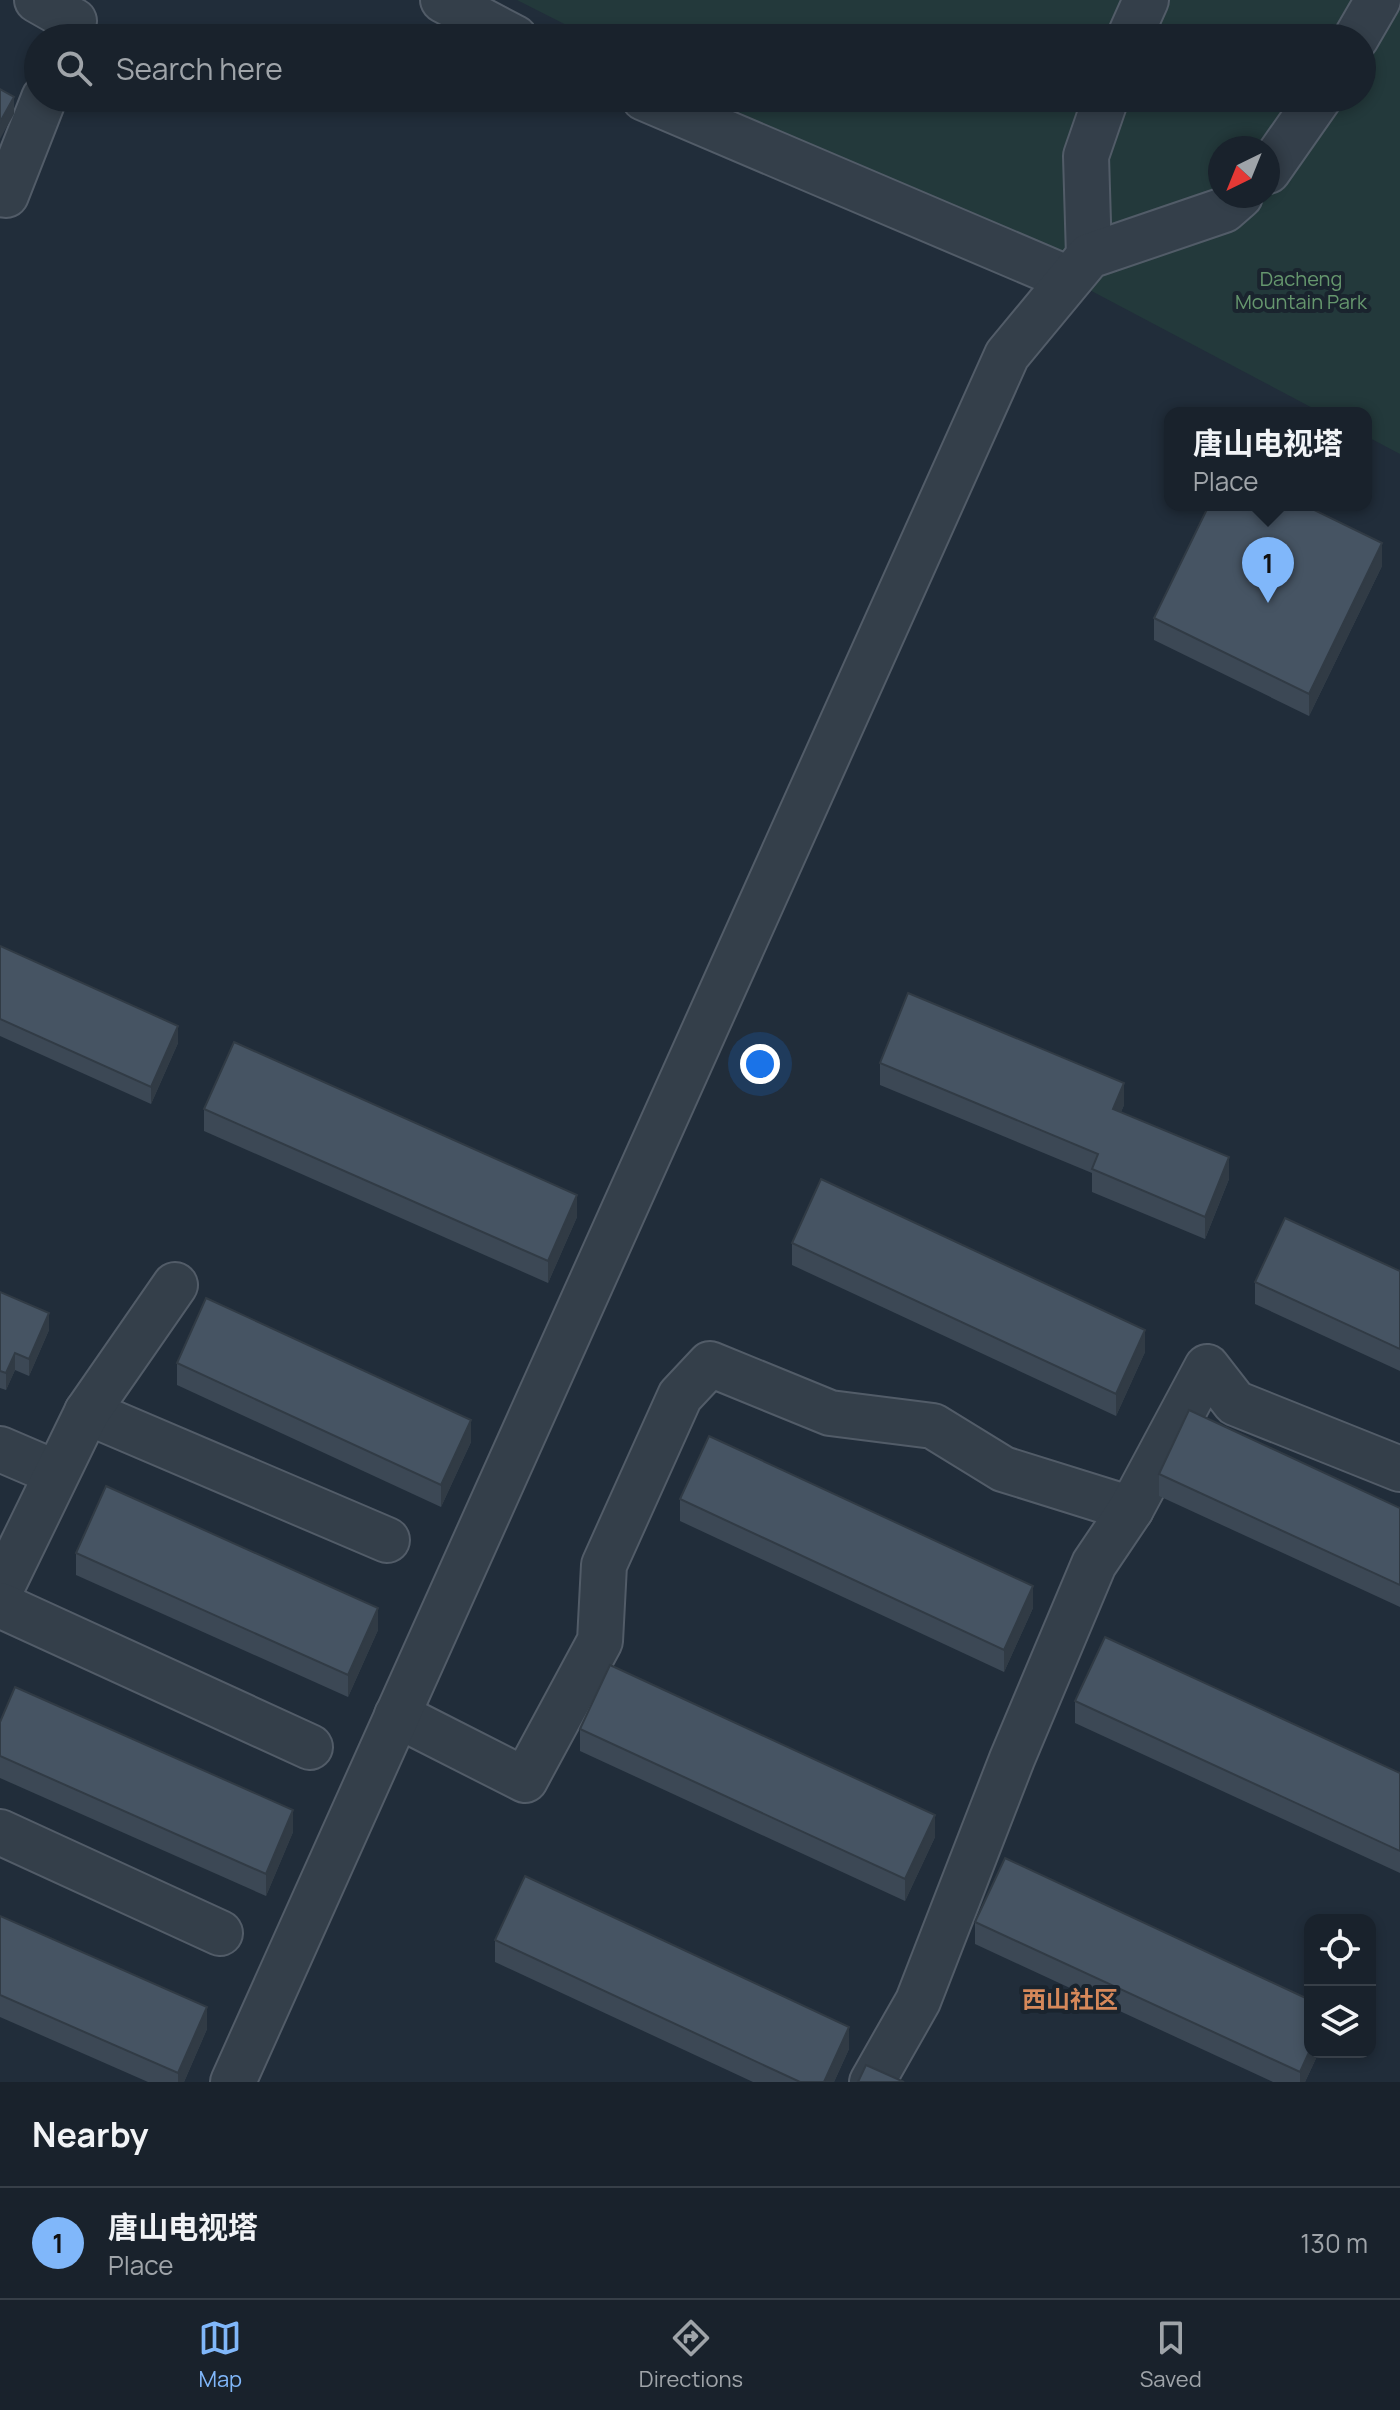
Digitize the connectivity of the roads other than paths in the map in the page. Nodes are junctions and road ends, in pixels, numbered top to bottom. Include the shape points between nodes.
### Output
1 (37, 0) edge
2 (443, 0) edge
3 (1146, 0) edge
4 (1378, 0) edge
5 (73, 24) edge
6 (488, 24) edge
7 (1135, 24) edge
8 (1364, 24) edge
9 (39, 112) edge
10 (680, 112) edge
11 (1101, 112) edge
12 (1309, 112) edge
13 (1280, 154) edge
14 (0, 191) edge
15 (1226, 208) edge
16 (1079, 268) junction
17 (175, 1285) dead end
18 (87, 1412) junction
19 (0, 1449) edge
20 (1400, 1469) edge
21 (56, 1473) junction
22 (1131, 1509) junction
23 (387, 1540) dead end
24 (0, 1591) edge
25 (0, 1605) edge
26 (397, 1715) junction
27 (310, 1747) dead end
28 (0, 1832) edge
29 (220, 1933) dead end
30 (233, 2082) edge
31 (872, 2082) edge

1 - 5 street
2 - 6 street
3 - 7 street
4 - 8 street
9 - 14 street via 6,195
10 - 16 street
11 - 16 street via 1086,156
12 - 13 street
15 - 16 street
16 - 26 street via 1007,355
17 - 18 street
18 - 21 street
18 - 23 street
19 - 21 street
20 - 22 street via 1235,1403 1207,1367
21 - 24 street
22 - 26 street via 1003,1469 933,1426 830,1413 710,1364 680,1396 604,1565 600,1641 525,1780
22 - 31 street via 1094,1564 918,2001
25 - 27 street
26 - 30 street
28 - 29 street

